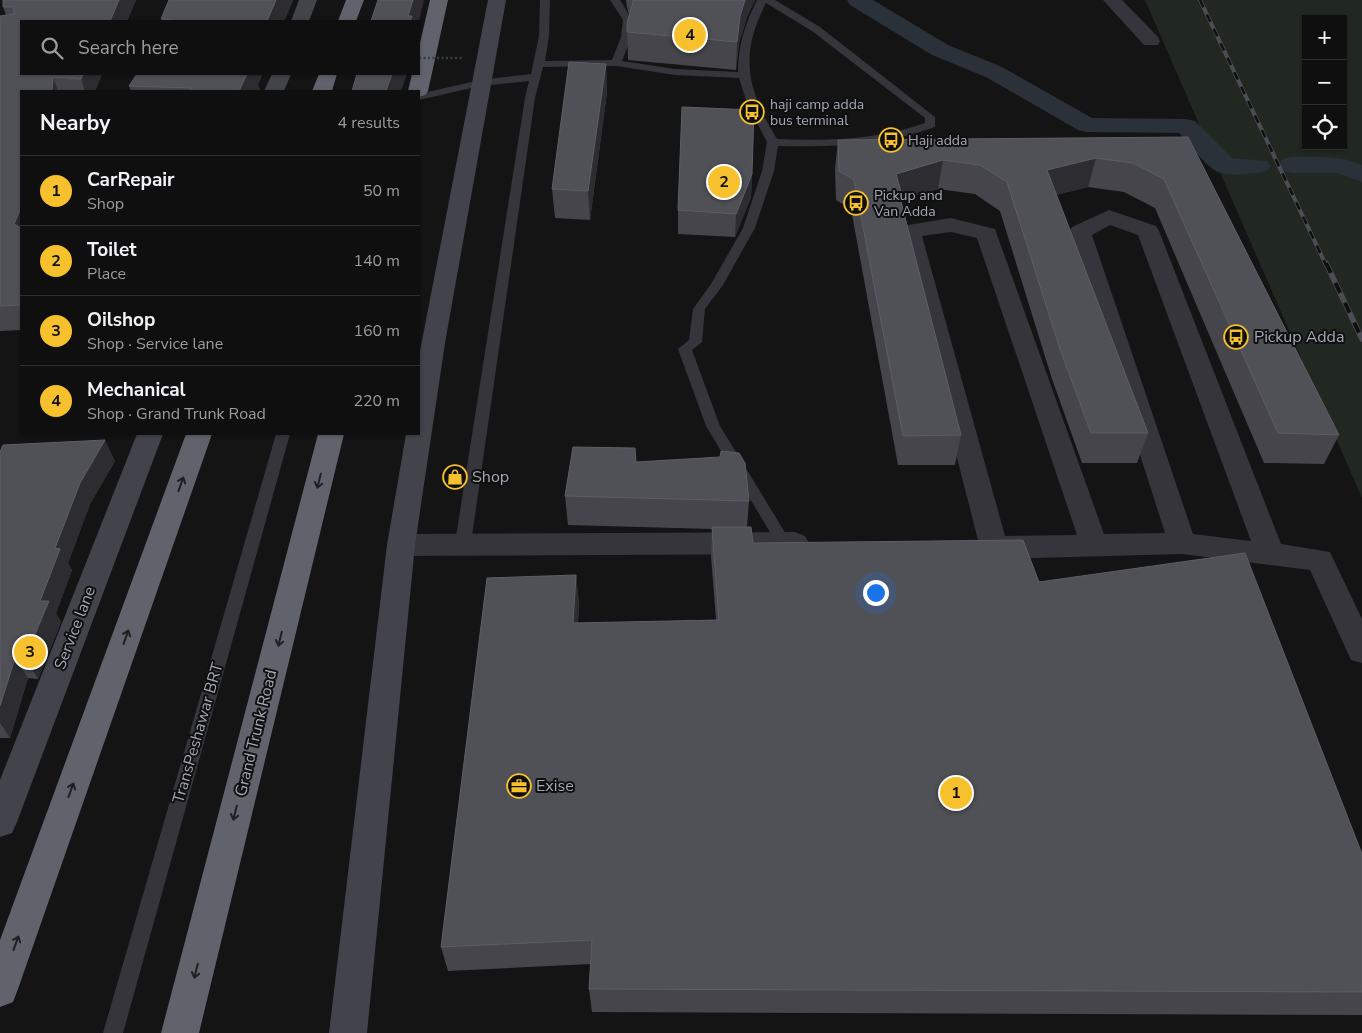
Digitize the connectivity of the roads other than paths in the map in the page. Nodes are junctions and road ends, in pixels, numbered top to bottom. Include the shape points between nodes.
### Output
1 (308, 0) edge
2 (355, 0) edge
3 (439, 0) edge
4 (497, 0) edge
5 (545, 0) edge
6 (615, 0) edge
7 (762, 0) edge
8 (768, 0) edge
9 (1112, 0) edge
10 (300, 20) edge
11 (347, 20) edge
12 (1151, 41) dead end
13 (616, 63) junction
14 (537, 71) junction
15 (281, 75) edge
16 (328, 75) edge
17 (742, 75) junction
18 (480, 83) junction
19 (274, 90) edge
20 (322, 90) edge
21 (418, 90) edge
22 (420, 97) edge
23 (773, 142) junction
24 (420, 428) edge
25 (150, 435) edge
26 (199, 435) edge
27 (283, 435) edge
28 (331, 435) edge
29 (419, 435) edge
30 (784, 543) junction
31 (1182, 543) junction
32 (463, 544) junction
33 (824, 544) edge
34 (1094, 544) junction
35 (401, 545) junction
36 (964, 547) edge
37 (994, 548) junction
38 (1270, 553) junction
39 (1362, 651) edge
40 (0, 822) edge
41 (0, 989) edge
42 (113, 1033) edge
43 (180, 1033) edge
44 (348, 1033) edge

1 - 10 street
2 - 11 highway
3 - 21 highway
4 - 18 street
5 - 14 lane via 544,36
6 - 13 lane via 628,20 626,37
7 - 17 lane via 751,19 744,42
8 - 23 lane via 816,29 930,117 931,125 866,143
9 - 12 street
13 - 14 lane
13 - 17 lane via 675,72
14 - 18 lane
14 - 32 lane via 530,98
15 - 19 street
16 - 20 highway
17 - 23 lane via 758,118
18 - 22 lane
18 - 24 street
23 - 30 lane via 768,171 749,228 717,285 699,309 695,342 685,349 713,426
25 - 40 street, Service lane
41 -> 26 highway
27 - 42 lane, TransPeshawar BRT
28 -> 43 highway, Grand Trunk Road
29 - 35 street
30 - 32 street
30 - 33 street
31 - 34 street
31 - 38 street
31 - 38 street via 1080,232 1109,217 1148,231
32 - 35 street
34 - 37 street
34 - 37 street via 987,234 951,225 910,231
35 - 44 street
36 - 37 street
38 - 39 street via 1320,560

